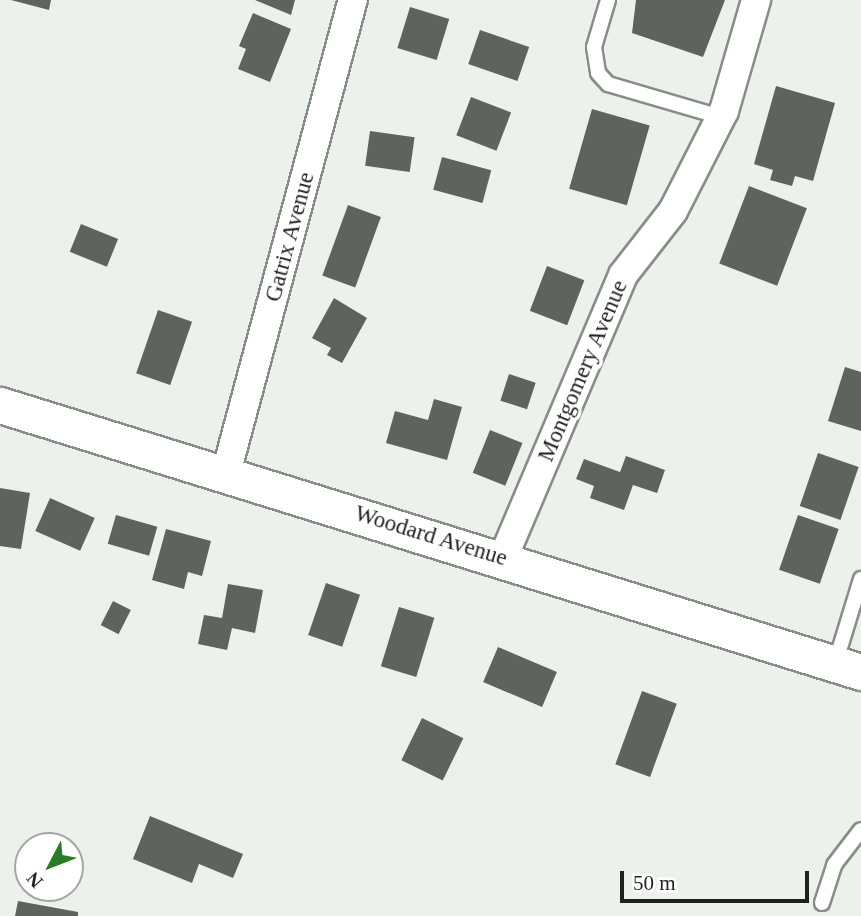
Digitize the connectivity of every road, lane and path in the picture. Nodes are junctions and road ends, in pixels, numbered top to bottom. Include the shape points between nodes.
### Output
1 (353, 0) edge
2 (608, 0) edge
3 (756, 0) edge
4 (721, 117) junction
5 (0, 405) edge
6 (226, 473) junction
7 (503, 558) junction
8 (861, 579) edge
9 (848, 668) edge
10 (861, 830) edge
11 (822, 903) dead end

1 - 6 street, Gatrix Avenue
2 - 4 lane via 594,47 598,73 608,85
3 - 4 street, Montgomery Avenue
4 - 7 street, Montgomery Avenue via 673,211 623,275
5 - 6 street, Woodard Avenue
6 - 7 street, Woodard Avenue
7 - 9 street, Woodard Avenue
8 - 9 lane
10 - 11 lane via 834,865

